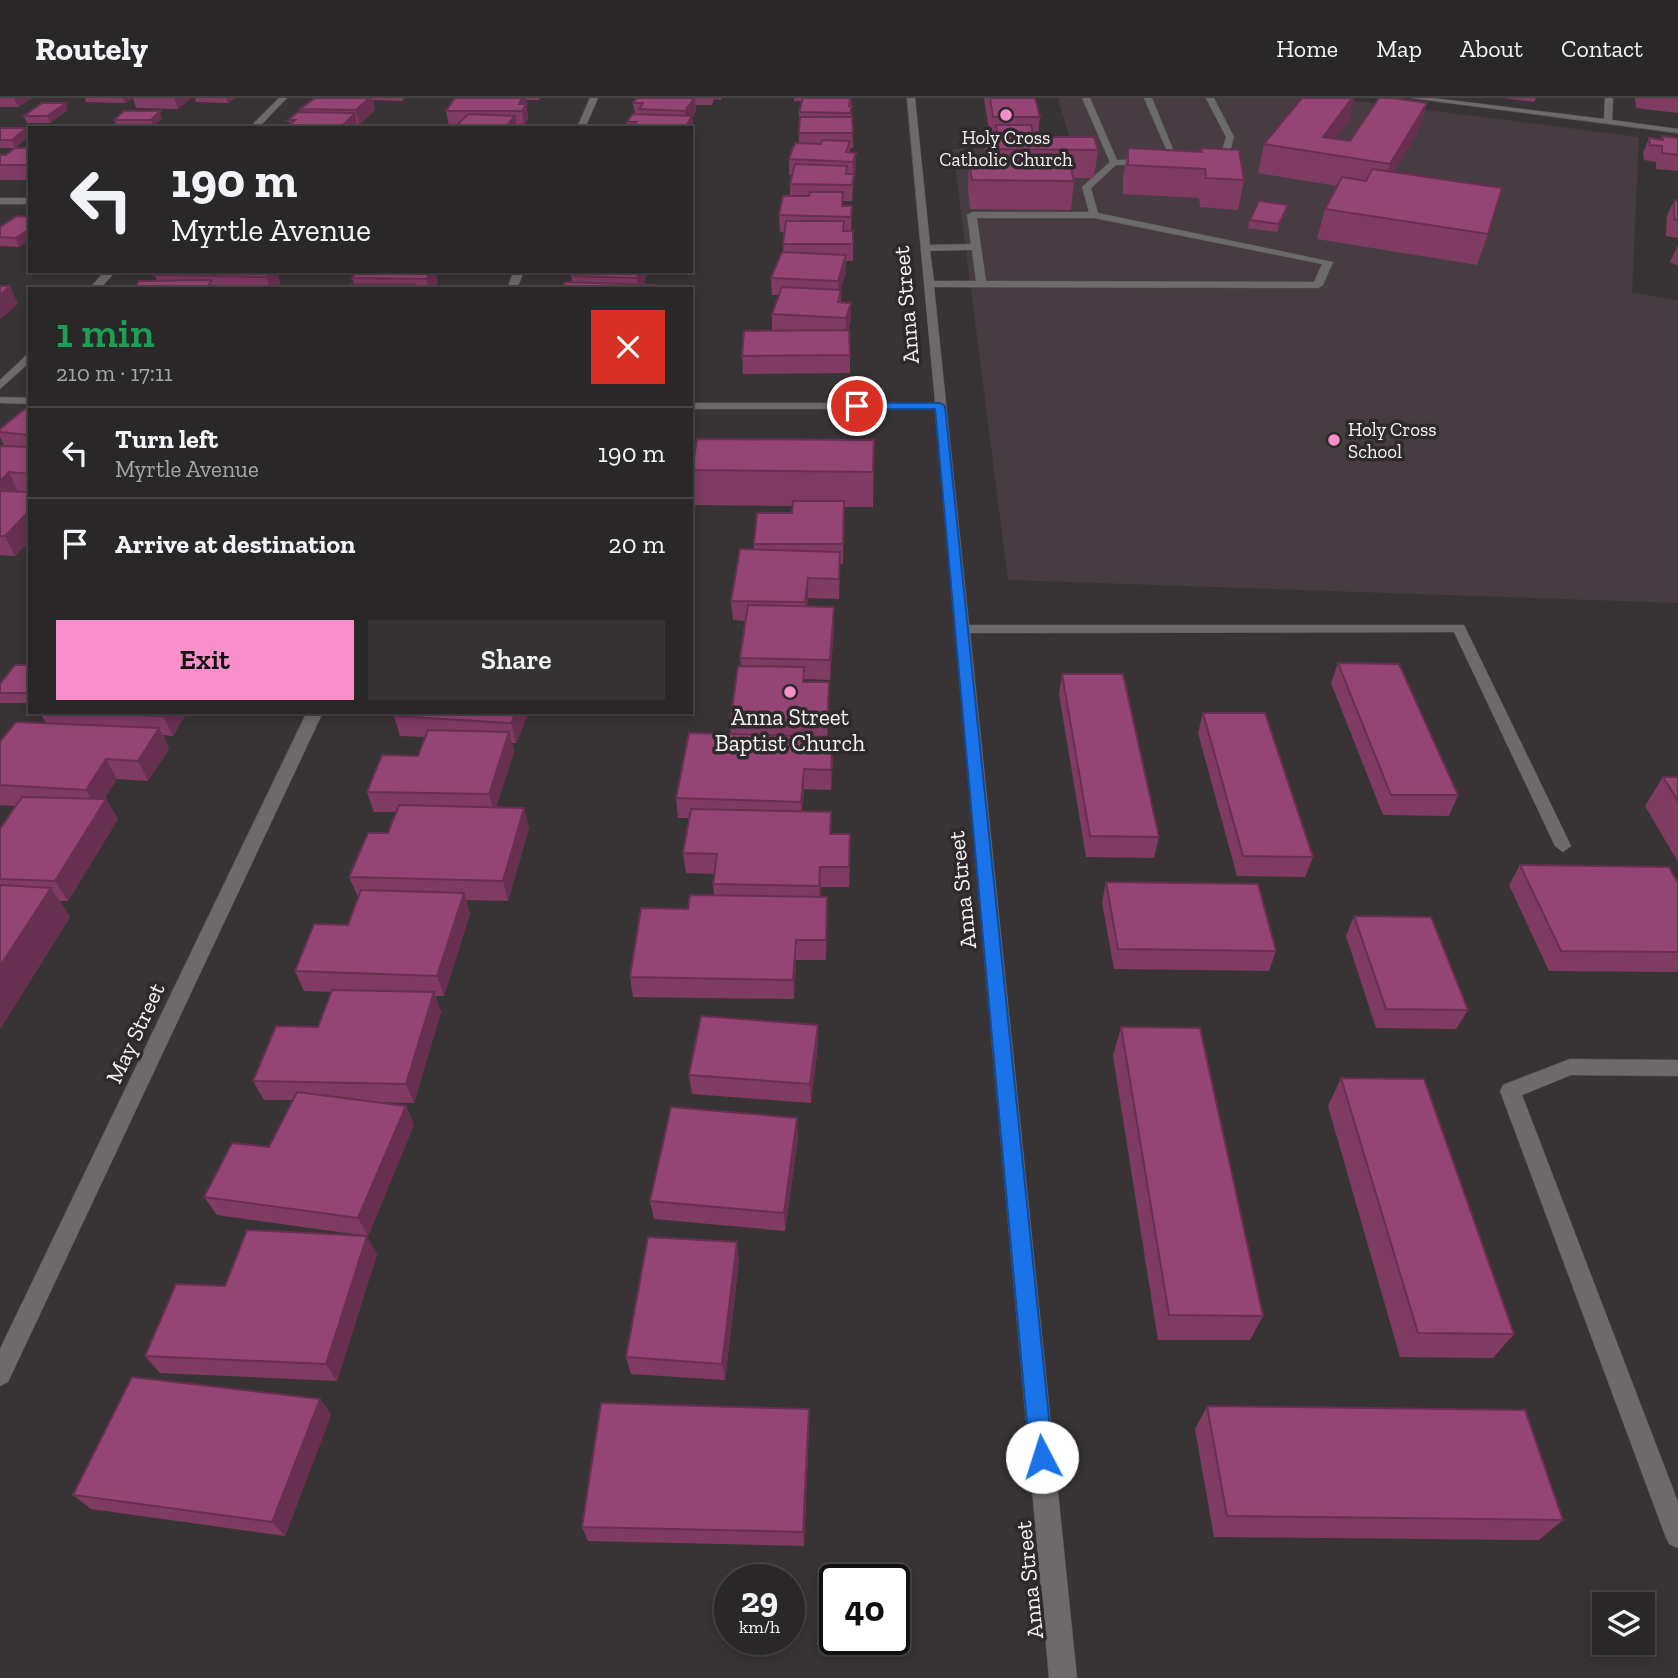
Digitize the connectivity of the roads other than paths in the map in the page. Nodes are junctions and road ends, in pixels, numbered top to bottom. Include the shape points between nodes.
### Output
1 (283, 98) edge
2 (594, 98) edge
3 (911, 98) edge
4 (1086, 98) edge
5 (1148, 98) edge
6 (1210, 98) edge
7 (1415, 98) edge
8 (1609, 98) edge
9 (1608, 123) junction
10 (255, 126) edge
11 (582, 126) edge
12 (1678, 131) edge
13 (1176, 162) junction
14 (1187, 162) edge
15 (1198, 162) edge
16 (1114, 163) junction
17 (0, 201) edge
18 (28, 201) edge
19 (1094, 215) junction
20 (975, 247) junction
21 (925, 248) junction
22 (109, 273) edge
23 (929, 284) junction
24 (982, 285) junction
25 (96, 287) edge
26 (28, 357) edge
27 (0, 386) edge
28 (0, 400) edge
29 (28, 401) edge
30 (693, 406) edge
31 (940, 406) junction
32 (961, 629) junction
33 (314, 714) edge
34 (1563, 846) dead end
35 (1678, 1068) edge
36 (0, 1374) edge
37 (1678, 1535) edge
38 (1063, 1678) edge

1 - 10 street
2 - 11 street
3 - 21 street, Anna Street
4 - 16 street
5 - 13 street
6 - 15 street via 1230,137 1229,149 1224,160
7 - 9 street
8 - 9 street
9 - 12 street
13 - 14 street
13 - 16 street
16 - 19 street via 1086,187
17 - 18 street
19 - 20 street via 972,215
19 - 24 street via 1328,262 1318,285
20 - 21 street
20 - 24 street
21 - 23 street, Anna Street
22 - 25 street
23 - 24 street
23 - 31 street, Anna Street
26 - 27 street
28 - 29 street
30 - 31 street
31 - 32 street, Anna Street
32 - 34 street via 1459,628
32 - 38 street, Anna Street
33 - 36 street, May Street
35 - 37 street via 1570,1068 1510,1091

